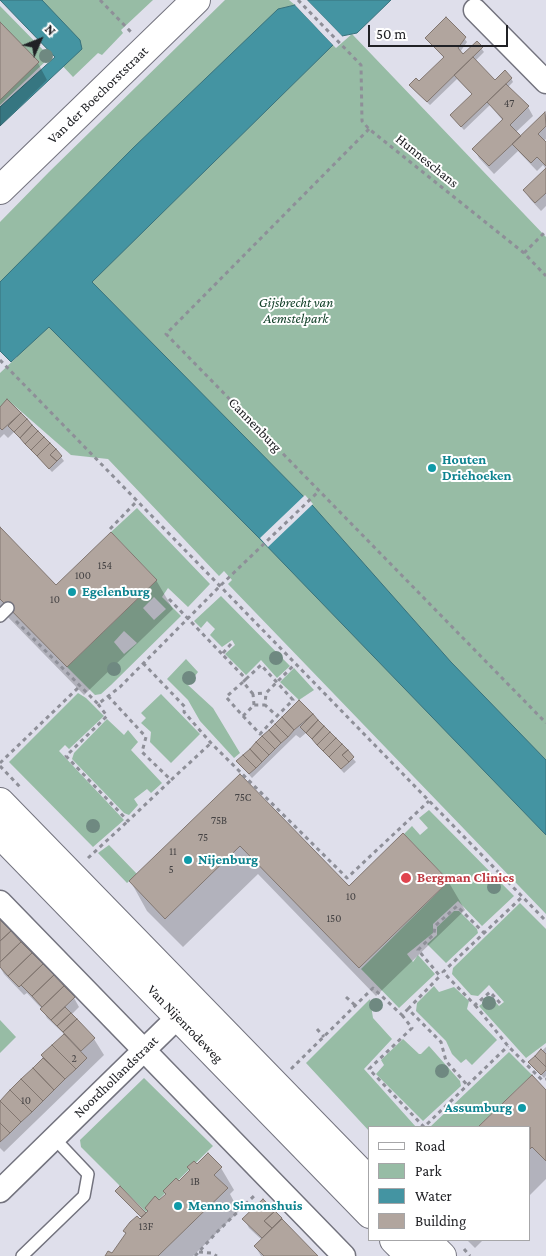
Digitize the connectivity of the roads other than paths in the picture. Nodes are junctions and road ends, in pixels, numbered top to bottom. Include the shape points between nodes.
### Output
1 (196, 0) edge
2 (475, 10) dead end
3 (546, 82) edge
4 (0, 190) edge
5 (0, 802) edge
6 (0, 834) edge
7 (0, 902) edge
8 (178, 1017) junction
9 (145, 1051) junction
10 (54, 1138) junction
11 (368, 1180) edge
12 (0, 1190) edge
13 (368, 1212) edge
14 (395, 1241) edge
15 (427, 1241) edge
16 (22, 1256) edge
17 (344, 1256) edge
18 (410, 1256) edge
19 (442, 1256) edge

1 - 4 street, Van der Boechorststraat
2 - 3 street
5 - 11 street, Van Nijenrodeweg
6 - 8 street, Van Nijenrodeweg
7 - 9 street
8 - 9 street, Noordhollandstraat
8 - 13 street, Van Nijenrodeweg
9 - 10 street, Noordhollandstraat
9 - 17 street
10 - 12 street, Noordhollandstraat
10 - 16 lane via 88,1174 84,1196
14 - 18 street
15 - 19 street

